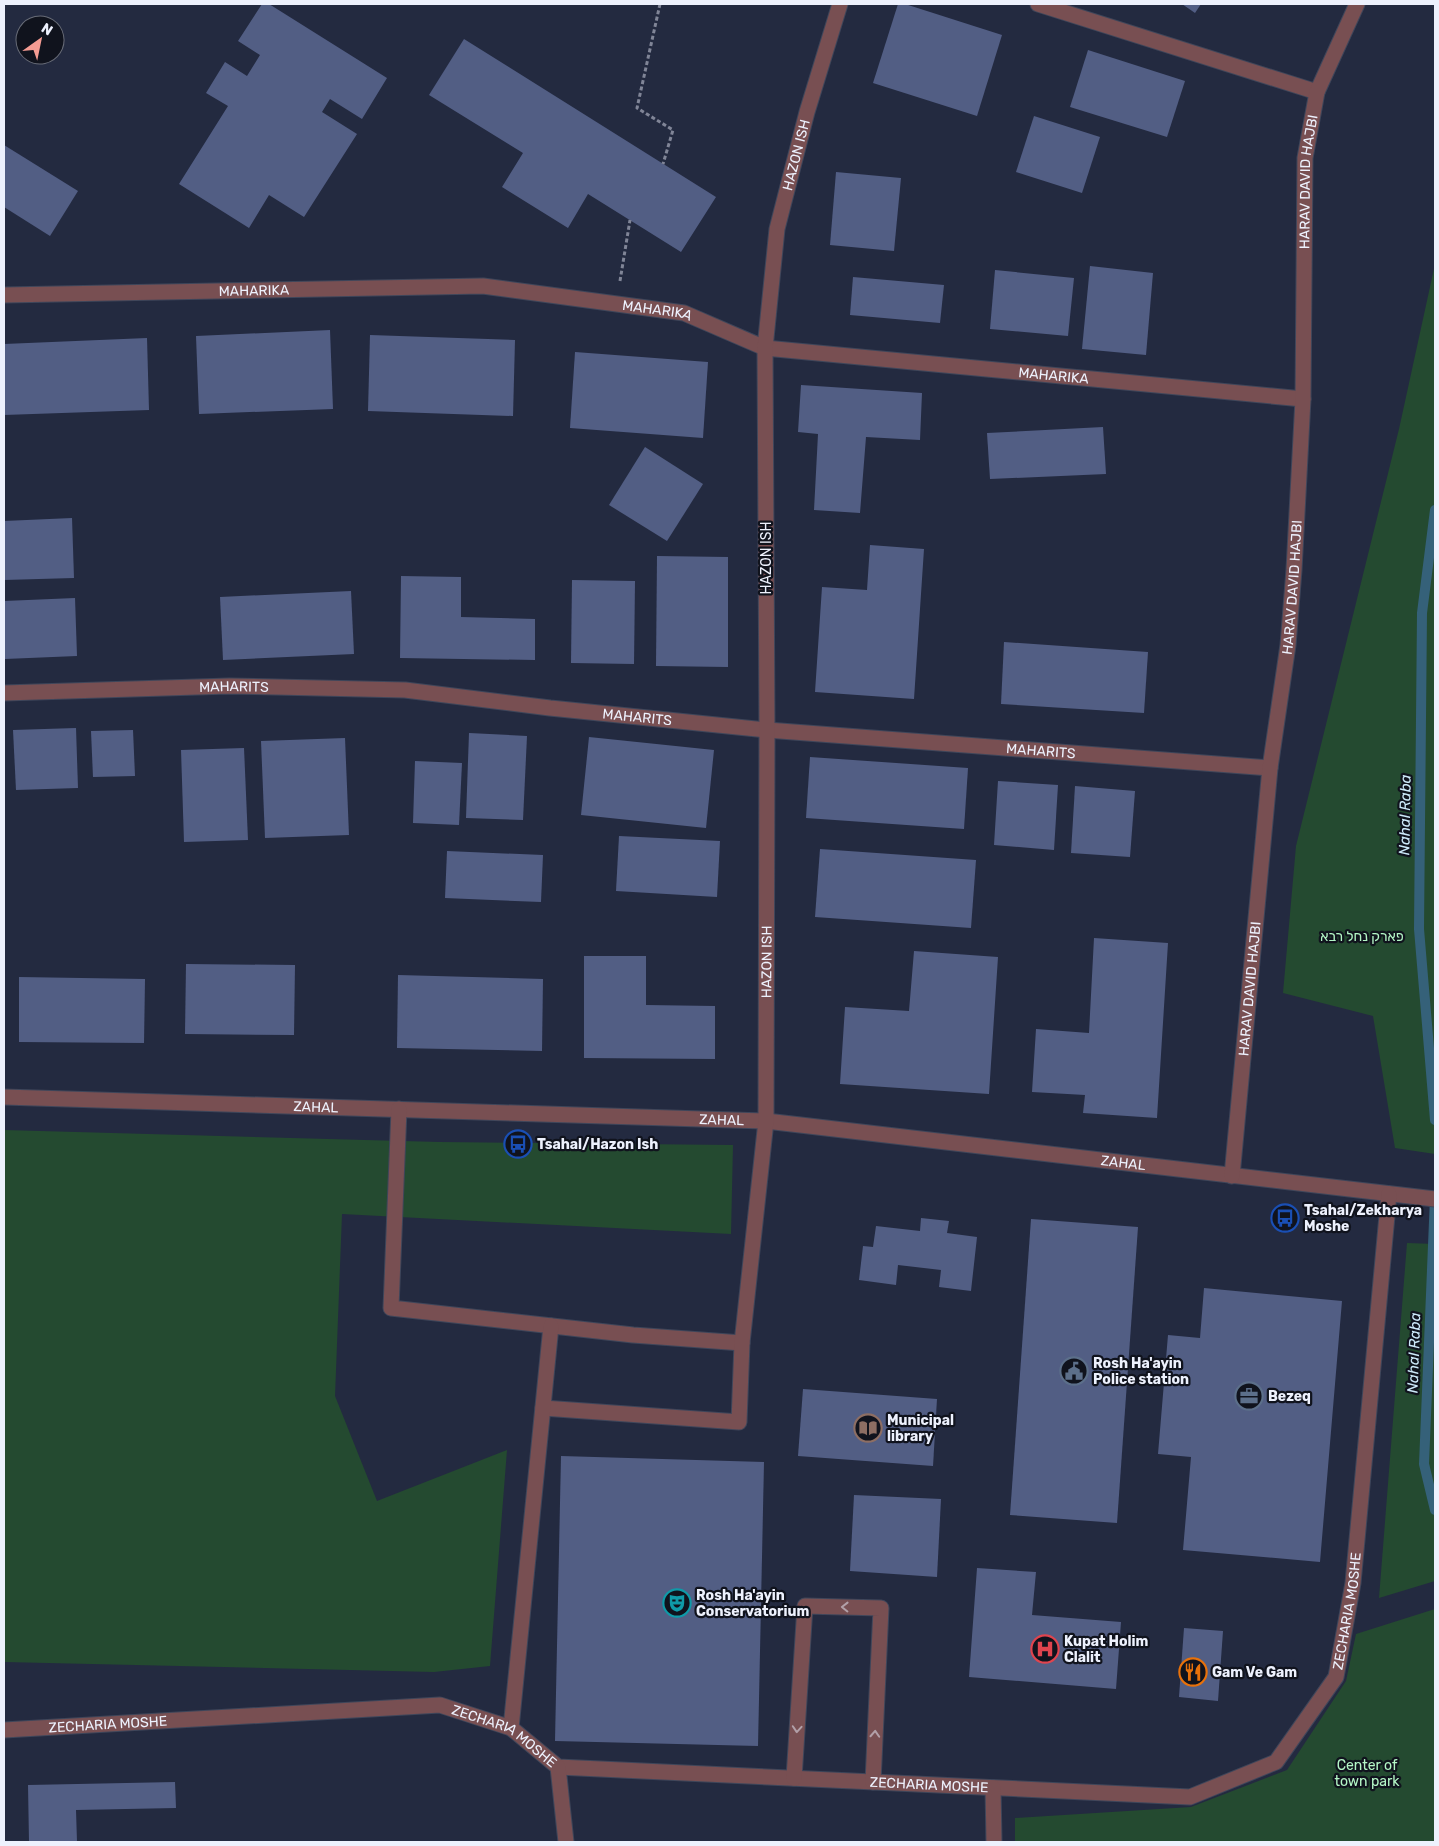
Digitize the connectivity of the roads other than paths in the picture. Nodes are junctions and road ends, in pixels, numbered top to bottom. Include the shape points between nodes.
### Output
1 (840, 4) edge
2 (1038, 4) edge
3 (1357, 4) edge
4 (1317, 92) junction
5 (4, 295) edge
6 (764, 348) junction
7 (1303, 400) junction
8 (4, 693) edge
9 (767, 730) junction
10 (1270, 768) junction
11 (4, 1097) edge
12 (399, 1109) junction
13 (766, 1121) junction
14 (1232, 1176) junction
15 (1389, 1194) junction
16 (1435, 1199) edge
17 (551, 1326) junction
18 (742, 1343) junction
19 (543, 1408) junction
20 (511, 1728) junction
21 (4, 1730) edge
22 (558, 1767) junction
23 (794, 1778) junction
24 (872, 1782) junction
25 (993, 1788) junction
26 (566, 1842) edge
27 (994, 1842) edge

1 - 6 street, HAZON ISH via 807,112 777,229
2 - 4 street
3 - 4 street, HARAV DAVID HAJBI
4 - 7 street, HARAV DAVID HAJBI via 1305,158
5 - 6 street, MAHARIKA via 483,286 684,314
6 - 7 street, MAHARIKA
6 - 9 street, HAZON ISH
7 - 10 street, HARAV DAVID HAJBI via 1289,635
8 - 9 street, MAHARITS via 229,686 405,690
9 - 10 street, MAHARITS
9 - 13 street, HAZON ISH
10 - 14 street, HARAV DAVID HAJBI
11 - 12 street, ZAHAL
12 - 13 street, ZAHAL
12 - 17 street via 390,1308
13 - 14 street, ZAHAL
13 - 18 street, HAZON ISH
14 - 15 street, ZAHAL
15 - 16 street, ZAHAL
15 - 25 street, ZECHARIA MOSHE via 1353,1583 1336,1677 1276,1762 1190,1797
17 - 18 street
17 - 19 street
18 - 19 street, HAZON ISH via 739,1422
19 - 20 street
20 - 21 street, ZECHARIA MOSHE via 440,1705
20 - 22 street, ZECHARIA MOSHE
22 - 23 street, ZECHARIA MOSHE
22 - 26 street
23 - 24 street, ZECHARIA MOSHE
24 -> 23 street via 882,1608 805,1606
24 - 25 street, ZECHARIA MOSHE
25 - 27 street

